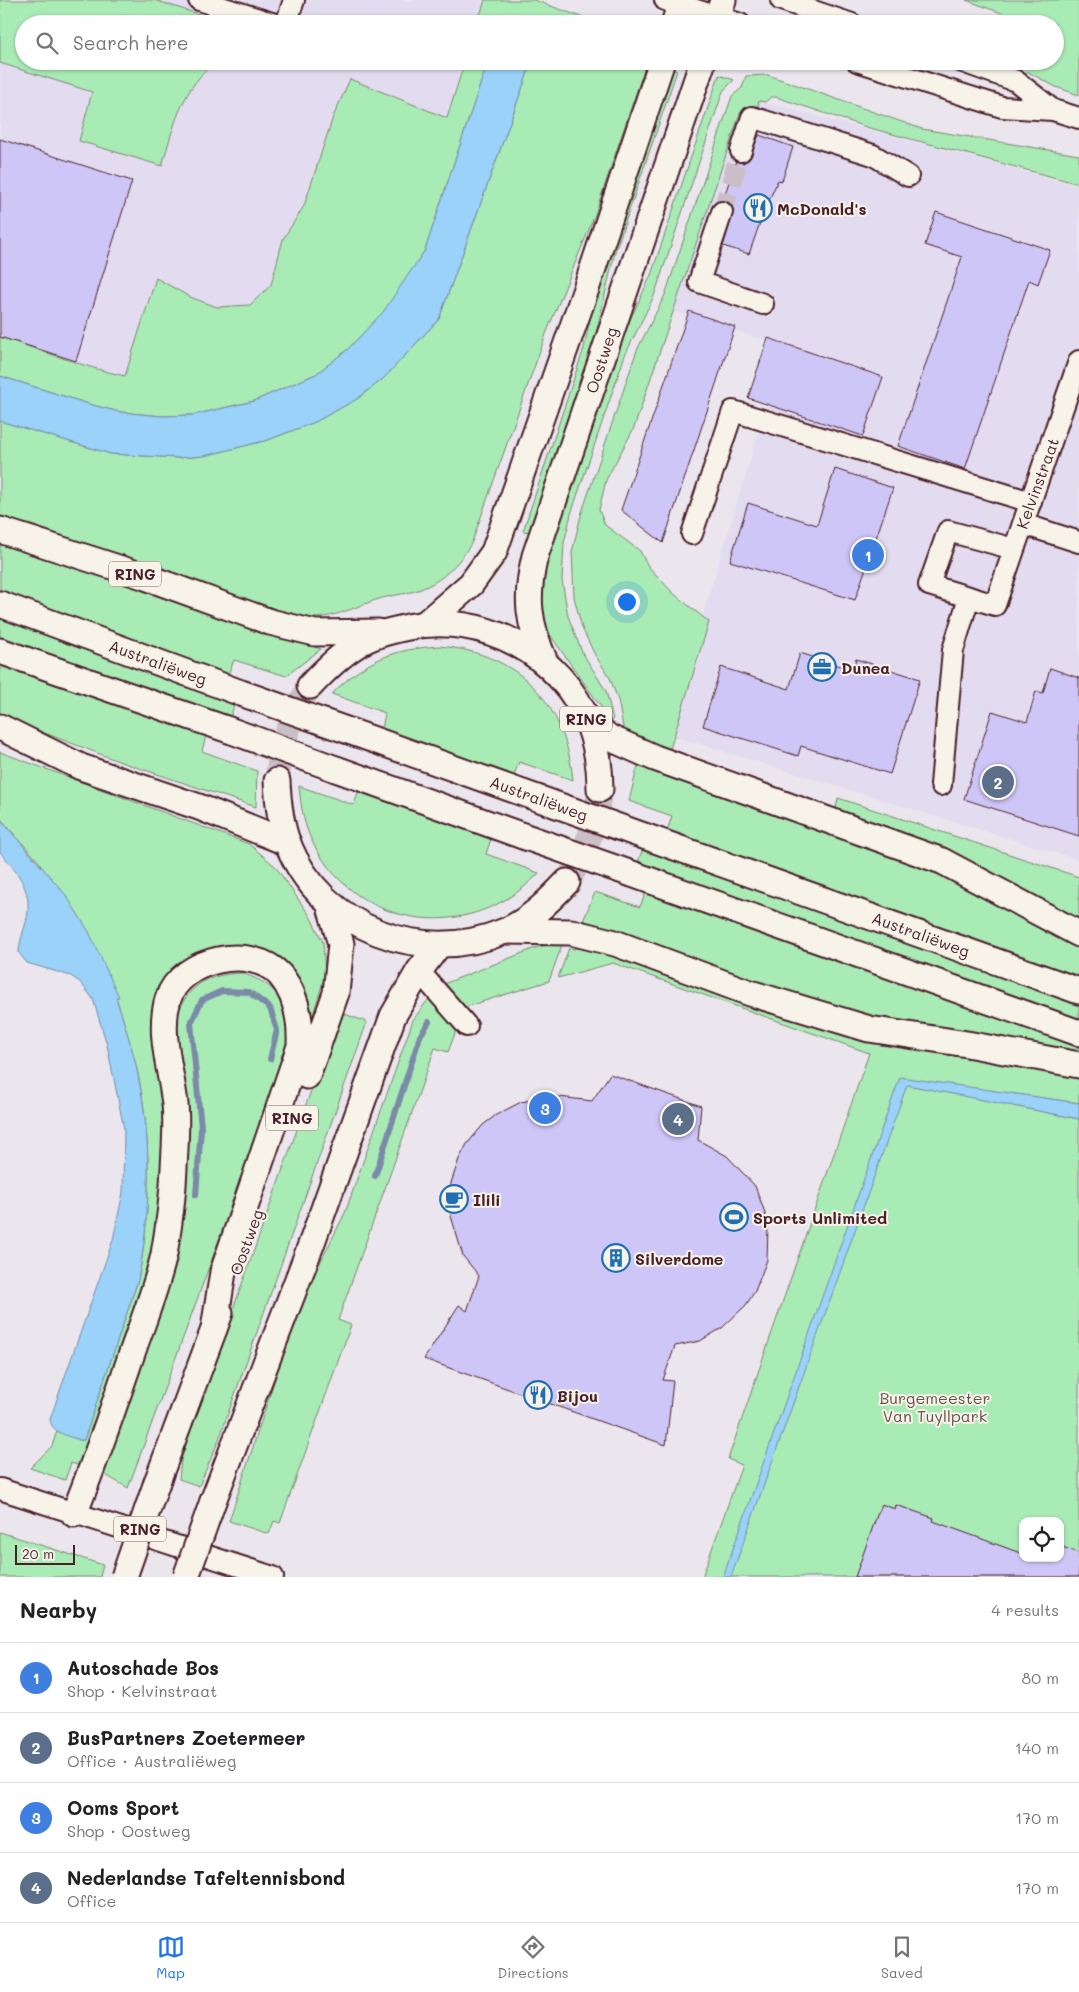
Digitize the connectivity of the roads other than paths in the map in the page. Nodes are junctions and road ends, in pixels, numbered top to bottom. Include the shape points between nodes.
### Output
1 (199, 0) edge
2 (294, 0) edge
3 (781, 0) edge
4 (676, 7) edge
5 (248, 15) edge
6 (289, 15) edge
7 (719, 15) edge
8 (825, 15) edge
9 (659, 70) edge
10 (700, 70) edge
11 (886, 70) edge
12 (985, 70) edge
13 (1053, 110) junction
14 (1079, 118) edge
15 (741, 151) tunnel mouth
16 (908, 176) dead end
17 (722, 212) tunnel mouth
18 (763, 304) dead end
19 (1079, 361) edge
20 (1031, 502) junction
21 (1023, 524) junction
22 (0, 530) edge
23 (692, 534) dead end
24 (1079, 542) edge
25 (1014, 549) junction
26 (969, 597) junction
27 (0, 604) edge
28 (426, 623) junction
29 (385, 632) junction
30 (0, 651) edge
31 (545, 662) junction
32 (310, 686) tunnel mouth
33 (589, 723) junction
34 (0, 728) edge
35 (277, 781) tunnel mouth
36 (942, 785) dead end
37 (600, 789) tunnel mouth
38 (288, 843) junction
39 (567, 882) tunnel mouth
40 (328, 903) junction
41 (506, 931) junction
42 (1079, 934) edge
43 (438, 946) junction
44 (418, 971) junction
45 (1079, 991) edge
46 (467, 1026) dead end
47 (1079, 1033) edge
48 (1079, 1066) edge
49 (214, 1329) junction
50 (0, 1489) edge
51 (74, 1514) junction
52 (124, 1577) edge
53 (186, 1577) edge
54 (272, 1577) edge

1 - 5 street
2 - 6 street
3 - 8 street
4 - 7 street
9 - 28 main road via 494,552 471,584
10 - 31 main road, Oostweg via 535,556 529,580 530,621
11 - 13 street via 1002,106
12 - 13 street via 1016,81
13 - 14 street
15 - 16 street via 752,117 873,155
17 - 18 street via 699,282
19 - 20 street, Kelvinstraat
20 - 21 street, Kelvinstraat
20 - 23 street via 733,411
21 - 24 street
21 - 25 street, Kelvinstraat
22 - 29 main road, RING via 143,576 270,622 315,633
25 - 26 street, Kelvinstraat via 995,605
25 - 26 street, Kelvinstraat via 948,531 929,586
26 - 36 street via 953,650
27 - 45 main road, Australiëweg, bridge
28 - 29 main road, RING
28 - 31 main road, RING via 458,624 489,631 518,643
29 - 32 main road, RING via 356,645 331,663
30 - 47 main road, bridge
31 - 33 main road, RING via 570,690
33 - 37 main road, RING via 596,745
33 - 42 main road via 610,738 655,758 942,861
34 - 38 main road via 81,768 200,807
35 - 38 main road, RING via 279,812
38 - 40 main road, RING via 298,865
39 - 41 main road, RING via 540,910
40 - 43 main road, RING via 361,926 398,940
40 - 49 main road, Oostweg / RING via 341,944 336,993
41 - 43 main road, RING via 473,942
41 - 48 main road via 571,932 615,944 750,993 869,1029
43 - 44 main road
44 - 46 street
44 - 53 main road, bridge via 393,1016
49 - 51 main road via 223,1272 300,1046 298,1010 292,993 279,974 268,966 235,958 216,959 198,966 180,981 169,997 164,1025 175,1104 174,1167 164,1255
49 - 52 main road, Oostweg / RING, bridge
50 - 51 street
51 - 54 street

